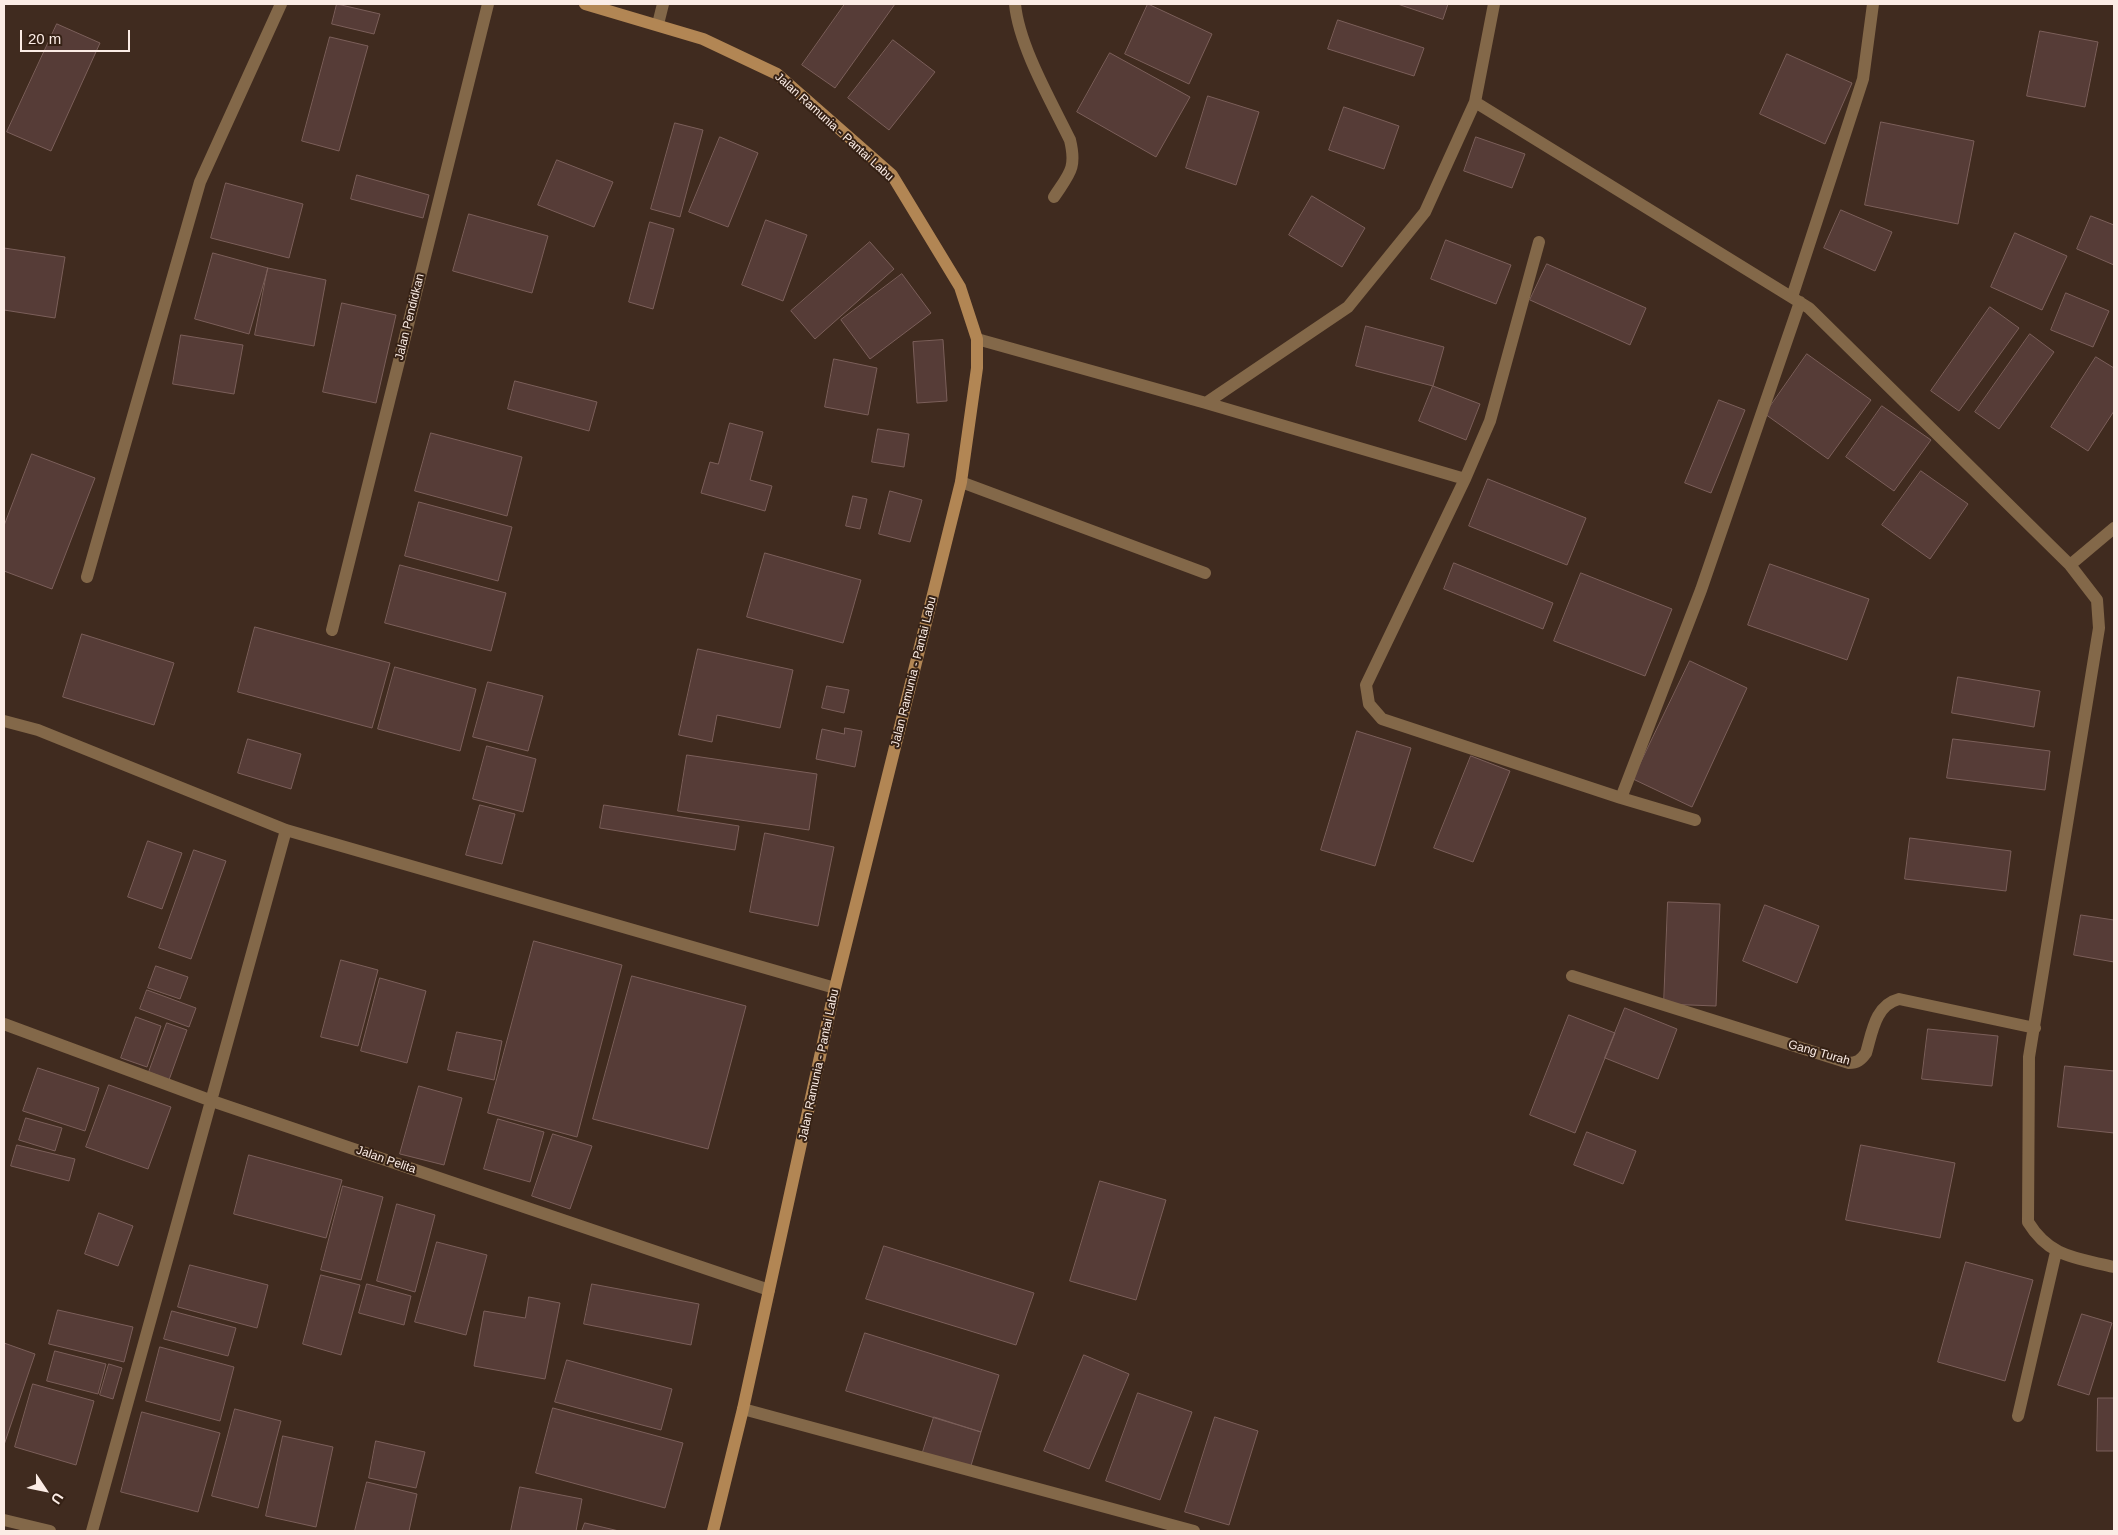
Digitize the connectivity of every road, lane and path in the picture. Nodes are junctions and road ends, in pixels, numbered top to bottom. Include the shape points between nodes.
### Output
1 (281, 4) edge
2 (488, 4) edge
3 (585, 4) edge
4 (663, 4) edge
5 (1015, 4) edge
6 (1494, 4) edge
7 (1872, 4) edge
8 (658, 24) junction
9 (1474, 102) junction
10 (1054, 197) dead end
11 (1539, 242) dead end
12 (1796, 300) junction
13 (977, 339) junction
14 (1206, 403) junction
15 (1465, 480) junction
16 (961, 482) junction
17 (2113, 529) edge
18 (2070, 565) junction
19 (1204, 573) dead end
20 (87, 577) dead end
21 (332, 630) dead end
22 (4, 721) edge
23 (1621, 798) junction
24 (1695, 820) dead end
25 (286, 830) junction
26 (1572, 976) dead end
27 (836, 988) junction
28 (4, 1024) edge
29 (2035, 1028) junction
30 (212, 1101) junction
31 (2056, 1252) junction
32 (2114, 1267) edge
33 (769, 1290) junction
34 (743, 1409) junction
35 (2018, 1416) dead end
36 (4, 1520) edge
37 (50, 1531) edge
38 (92, 1531) edge
39 (713, 1531) edge
40 (1194, 1531) edge

1 - 20 street via 200,182
2 - 21 street, Jalan Pendidkan
3 - 8 main road, Jalan Ramunia - Pantai Labu
4 - 8 street
5 - 10 street via 1022,39 1070,140 1074,157 1069,173
6 - 9 street
7 - 12 street via 1863,79
8 - 13 main road, Jalan Ramunia - Pantai Labu via 703,39 777,74 892,175 960,287
9 - 12 street
9 - 14 street via 1425,212 1348,307
11 - 15 street via 1490,421
12 - 18 street via 1809,308
12 - 23 street via 1701,590
13 - 14 street
13 - 16 main road, Jalan Ramunia - Pantai Labu via 977,368
14 - 15 street
15 - 23 street via 1366,685 1370,704 1382,719
16 - 19 street
16 - 27 main road, Jalan Ramunia - Pantai Labu
17 - 18 street
18 - 29 street via 2098,600 2100,628
22 - 25 street via 38,730
23 - 24 street
25 - 27 street
25 - 30 street
26 - 29 street, Gang Turah via 1848,1064 1862,1059 1882,1009 1889,1001 1898,999
27 - 33 main road, Jalan Ramunia - Pantai Labu
28 - 30 street, Jalan Pelita
29 - 31 street via 2029,1058 2028,1222 2037,1237
30 - 33 street, Jalan Pelita
30 - 38 street
31 - 32 street
31 - 35 street
33 - 34 main road, Jalan Ramunia - Pantai Labu
34 - 39 main road, Jalan Ramunia - Pantai Labu
34 - 40 street
36 - 37 street

